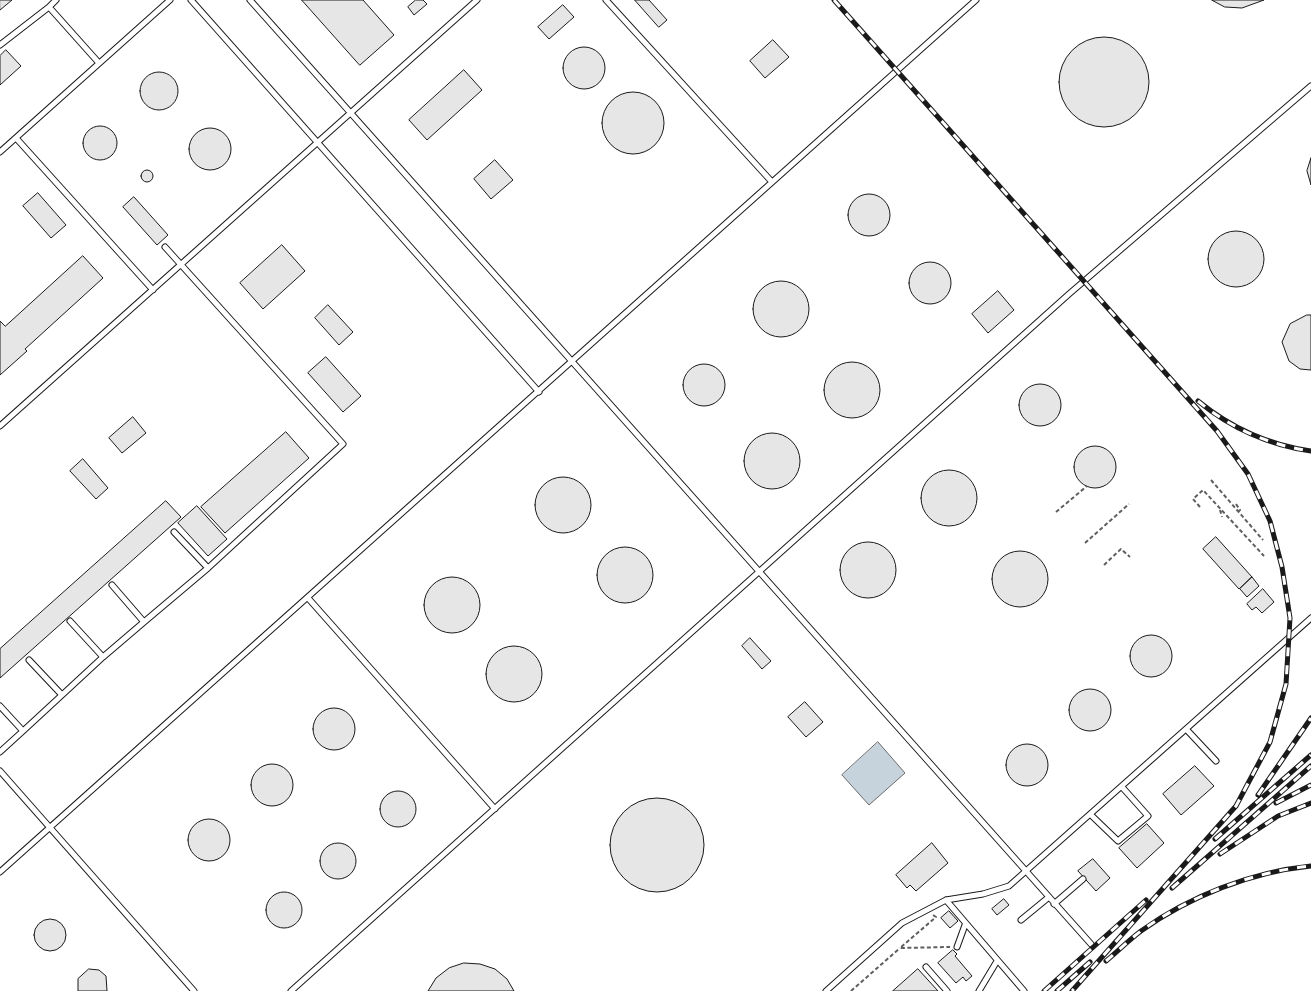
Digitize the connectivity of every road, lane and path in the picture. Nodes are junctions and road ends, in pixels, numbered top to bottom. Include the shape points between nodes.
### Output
1 (56, 0) edge
2 (170, 0) edge
3 (191, 0) edge
4 (250, 0) edge
5 (477, 0) edge
6 (606, 0) edge
7 (976, 0) edge
8 (49, 7) junction
9 (0, 44) edge
10 (99, 63) junction
11 (1311, 86) edge
12 (351, 113) junction
13 (16, 138) junction
14 (318, 142) junction
15 (0, 152) edge
16 (772, 182) junction
17 (165, 246) dead end
18 (182, 264) junction
19 (153, 290) junction
20 (572, 363) junction
21 (539, 392) junction
22 (0, 426) edge
23 (1210, 480) dead end
24 (1087, 486) dead end
25 (1129, 504) dead end
26 (1236, 504) dead end
27 (1200, 506) dead end
28 (1220, 508) junction
29 (1056, 512) dead end
30 (1238, 512) junction
31 (1222, 517) dead end
32 (174, 532) dead end
33 (1263, 540) dead end
34 (1085, 543) dead end
35 (1264, 556) dead end
36 (1130, 557) dead end
37 (1104, 565) dead end
38 (208, 568) junction
39 (760, 574) junction
40 (112, 586) dead end
41 (308, 598) junction
42 (1311, 618) edge
43 (70, 621) dead end
44 (144, 622) junction
45 (103, 657) junction
46 (29, 660) dead end
47 (62, 695) junction
48 (0, 706) edge
49 (1186, 729) junction
50 (23, 731) junction
51 (0, 752) edge
52 (1216, 761) dead end
53 (0, 772) edge
54 (1122, 787) junction
55 (495, 809) junction
56 (1091, 815) junction
57 (50, 828) junction
58 (0, 872) edge
59 (1026, 872) junction
60 (1083, 879) dead end
61 (1049, 897) junction
62 (946, 900) junction
63 (1054, 904) junction
64 (928, 909) junction
65 (1020, 920) dead end
66 (965, 925) junction
67 (1091, 944) dead end
68 (957, 947) joint
69 (900, 948) junction
70 (997, 961) junction
71 (926, 967) dead end
72 (194, 991) edge
73 (291, 991) edge
74 (826, 991) edge
75 (851, 991) edge
76 (947, 991) edge
77 (979, 991) edge
78 (1024, 991) edge

1 - 8 lane
2 - 10 lane
3 - 14 lane
4 - 12 lane
5 - 12 lane
6 - 16 lane
7 - 16 lane
8 - 9 lane
8 - 10 lane
10 - 13 lane
11 - 39 lane via 1070,294
12 - 14 lane
12 - 20 lane
13 - 15 lane
13 - 19 lane
14 - 18 lane
14 - 21 lane
16 - 20 lane
17 - 18 lane
18 - 19 lane
18 - 38 lane via 343,444
19 - 22 lane
20 - 21 lane
20 - 39 lane
21 - 41 lane
23 - 30 path
24 - 29 path
25 - 34 path
26 - 30 path
27 - 28 path via 1193,499 1203,490
28 - 31 path
28 - 35 path
30 - 33 path
32 - 38 lane
36 - 37 path via 1121,549
38 - 44 lane
39 - 55 lane
39 - 59 lane
40 - 44 lane
41 - 55 lane
41 - 57 lane
42 - 49 lane
43 - 45 lane
44 - 45 lane
45 - 47 lane
46 - 47 lane
47 - 50 lane
48 - 50 lane
49 - 52 lane
49 - 54 lane
50 - 51 lane
53 - 57 lane
54 - 56 lane
54 - 56 lane via 1148,816 1118,841
55 - 73 lane
56 - 59 lane
57 - 58 lane
57 - 72 lane
59 - 61 lane
59 - 62 lane via 1009,886
60 - 63 lane
61 - 63 lane
61 - 65 lane
62 - 64 lane
62 - 66 lane
63 - 67 lane
64 - 69 path via 936,917
64 - 74 lane via 902,923
66 - 68 lane
66 - 70 lane
68 - 69 path
69 - 75 path
70 - 77 lane
70 - 78 lane
71 - 76 lane

